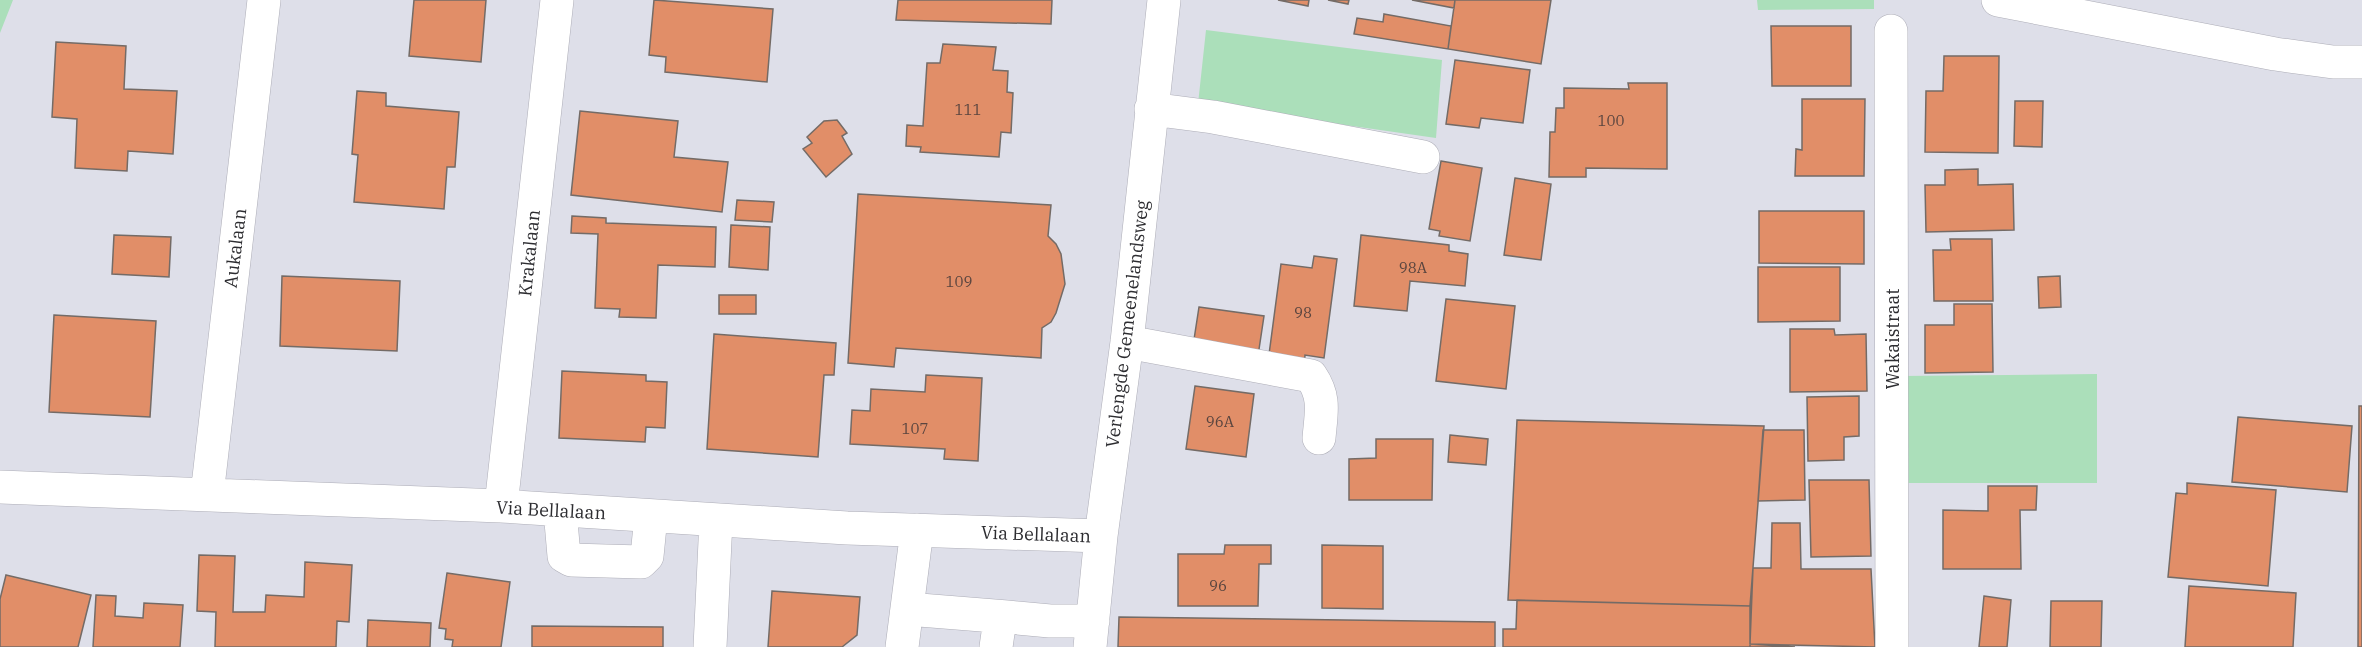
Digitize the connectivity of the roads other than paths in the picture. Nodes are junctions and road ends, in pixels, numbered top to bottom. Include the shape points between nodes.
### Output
1 (264, 0) edge
2 (557, 0) edge
3 (1164, 0) edge
4 (1998, 0) edge
5 (1891, 31) dead end
6 (2362, 62) edge
7 (1151, 109) junction
8 (1423, 157) dead end
9 (1127, 342) junction
10 (1319, 438) dead end
11 (0, 488) edge
12 (207, 495) junction
13 (501, 506) junction
14 (560, 510) junction
15 (651, 516) junction
16 (716, 520) junction
17 (917, 530) junction
18 (1101, 536) junction
19 (907, 609) junction
20 (1007, 617) junction
21 (1091, 634) edge
22 (710, 647) edge
23 (902, 647) edge
24 (996, 647) edge
25 (1892, 647) edge

1 - 12 street, Aukalaan
2 - 13 street, Krakalaan
3 - 7 street, Verlengde Gemeenelandsweg
4 - 6 street via 2275,54
5 - 25 street, Wakaistraat
7 - 8 street
7 - 9 street, Verlengde Gemeenelandsweg
9 - 10 street via 1311,376 1320,389
9 - 18 street, Verlengde Gemeenelandsweg
11 - 12 street, Via Bellalaan
12 - 13 street, Via Bellalaan
13 - 14 street, Via Bellalaan
14 - 15 street, Via Bellalaan
14 - 15 street via 564,556 571,560 640,562 647,556
15 - 16 street, Via Bellalaan
16 - 17 street, Via Bellalaan
16 - 22 street
17 - 18 street, Via Bellalaan
17 - 19 street
18 - 21 street, Verlengde Gemeenelandsweg
19 - 20 street
19 - 23 street
20 - 21 street via 1050,621
20 - 24 street via 999,627

